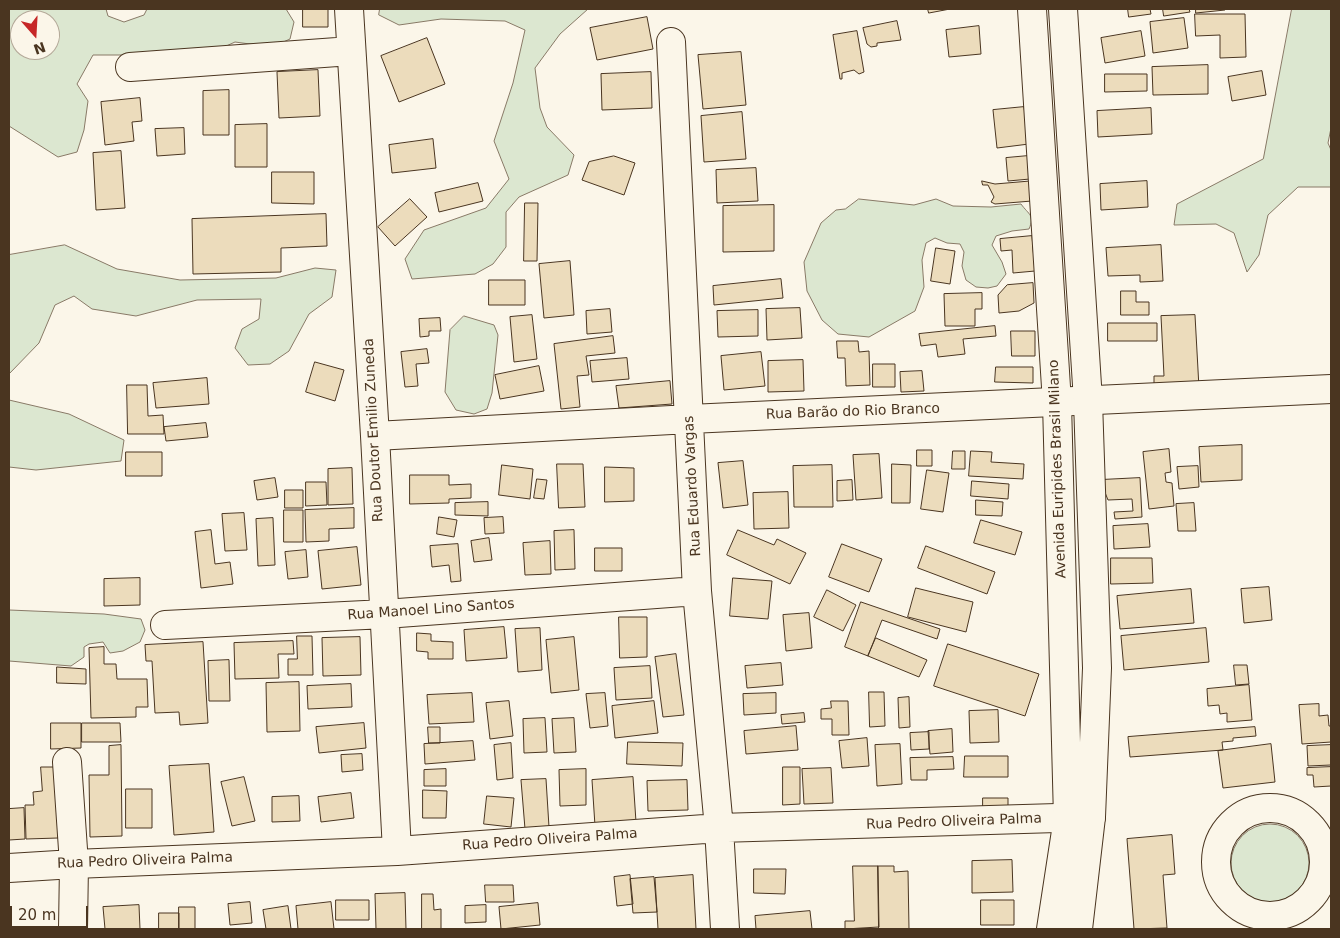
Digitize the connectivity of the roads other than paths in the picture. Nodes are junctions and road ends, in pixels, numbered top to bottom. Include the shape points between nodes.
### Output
1 (349, 9) edge
2 (1032, 9) edge
3 (1063, 9) edge
4 (671, 42) dead end
5 (351, 51) junction
6 (130, 68) dead end
7 (1068, 79) junction
8 (1037, 83) junction
9 (1331, 389) edge
10 (1088, 401) junction
11 (1057, 403) junction
12 (690, 418) junction
13 (375, 436) junction
14 (697, 591) junction
15 (385, 614) junction
16 (164, 626) dead end
17 (66, 762) dead end
18 (1079, 818) junction
19 (719, 828) junction
20 (397, 851) junction
21 (74, 864) junction
22 (9, 868) edge
23 (1083, 880) junction
24 (73, 929) edge
25 (725, 929) edge
26 (1051, 929) edge
27 (1078, 929) edge
28 (1084, 929) edge

1 - 5 street, Rua Doutor Emilio Zuneda
2 - 8 street, Avenida Euripides Brasil Milano
3 - 7 street, Avenida Euripides Brasil Milano
4 - 12 street, Rua Eduardo Vargas
5 - 6 street
5 - 13 street, Rua Doutor Emilio Zuneda
7 - 8 street
7 - 10 street, Avenida Euripides Brasil Milano
8 - 11 street, Avenida Euripides Brasil Milano
9 - 10 street, Rua Barão do Rio Branco
10 - 11 street, Rua Barão do Rio Branco
10 - 18 street, Avenida Euripides Brasil Milano via 1097,668
11 - 12 street, Rua Barão do Rio Branco
11 - 18 street, Avenida Euripides Brasil Milano
12 - 13 street, Rua Barão do Rio Branco
12 - 14 street, Rua Eduardo Vargas
13 - 15 street, Rua Doutor Emilio Zuneda
14 - 15 street, Rua Manoel Lino Santos
14 - 19 street, Rua Eduardo Vargas
15 - 16 street, Rua Manoel Lino Santos
15 - 20 street, Rua Doutor Emilio Zuneda
17 - 21 street
18 - 19 street, Rua Pedro Oliveira Palma
18 - 23 street, Avenida Euripides Brasil Milano
18 - 26 street, Avenida Euripides Brasil Milano
19 - 20 street, Rua Pedro Oliveira Palma
19 - 25 street, Rua Eduardo Vargas
20 - 21 street, Rua Pedro Oliveira Palma
21 - 22 street, Rua Pedro Oliveira Palma
21 - 24 street
23 - 27 street, Avenida Euripides Brasil Milano
23 - 28 street

